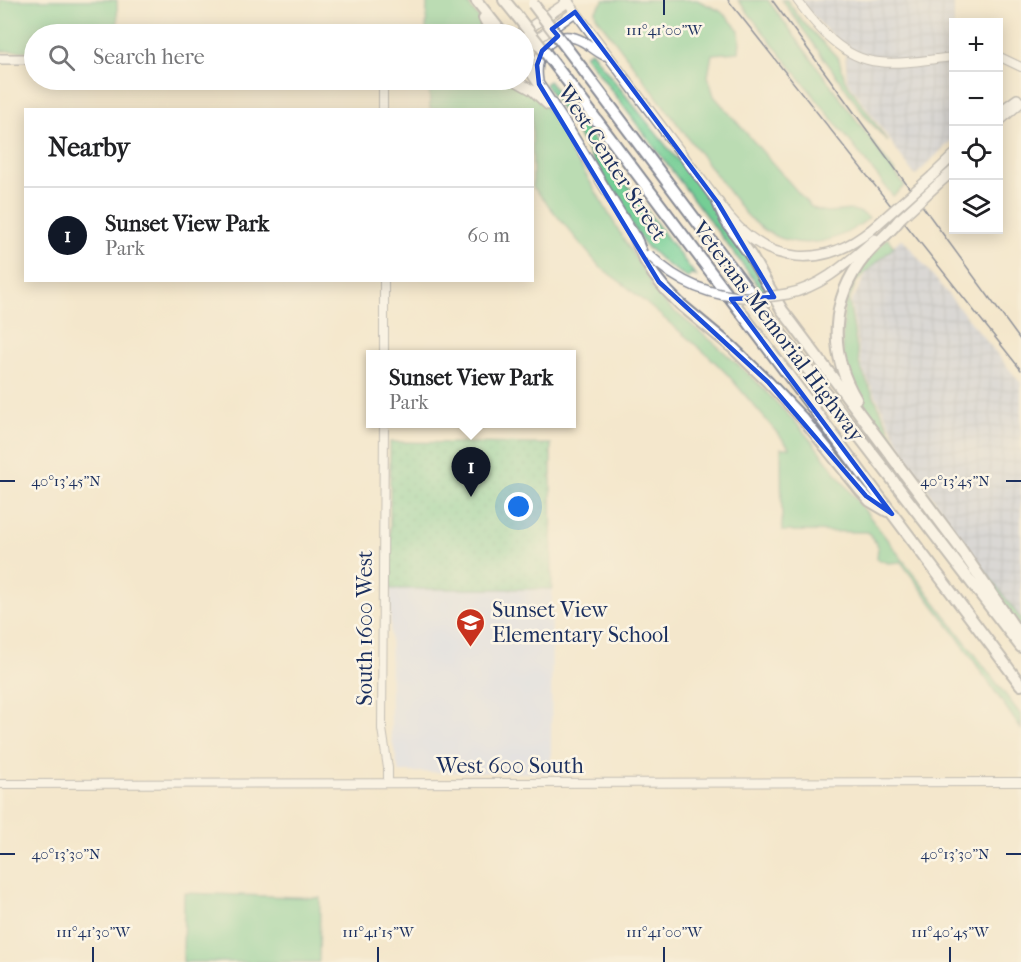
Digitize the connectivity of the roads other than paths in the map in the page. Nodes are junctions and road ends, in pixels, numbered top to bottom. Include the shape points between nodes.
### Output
1 (504, 0) edge
2 (797, 0) edge
3 (567, 1) edge
4 (478, 2) edge
5 (532, 2) edge
6 (575, 12) junction
7 (487, 24) edge
8 (494, 24) edge
9 (523, 24) edge
10 (534, 24) edge
11 (534, 38) edge
12 (534, 41) edge
13 (609, 57) junction
14 (949, 57) edge
15 (1003, 58) edge
16 (0, 59) edge
17 (24, 59) edge
18 (1021, 68) edge
19 (534, 77) edge
20 (539, 84) junction
21 (383, 90) edge
22 (529, 90) edge
23 (1021, 96) edge
24 (1021, 102) edge
25 (383, 108) edge
26 (1003, 110) edge
27 (1021, 111) edge
28 (1003, 118) edge
29 (565, 123) junction
30 (1003, 127) edge
31 (949, 162) edge
32 (949, 173) edge
33 (938, 179) junction
34 (718, 203) junction
35 (900, 219) joint
36 (876, 236) junction
37 (634, 237) junction
38 (384, 282) edge
39 (384, 350) edge
40 (384, 428) edge
41 (884, 446) junction
42 (892, 514) junction
43 (1021, 637) edge
44 (1021, 647) edge
45 (1021, 685) edge
46 (1021, 782) edge
47 (388, 783) junction
48 (0, 784) edge

1 - 9 highway, Veterans Memorial Highway, bridge
2 - 14 street via 829,38 855,56 881,63
3 - 6 main road, West Center Street
3 - 10 main road, West Center Street
4 - 7 highway
4 - 8 highway
5 - 44 highway, Veterans Memorial Highway, bridge via 828,398
6 - 12 main road
6 - 13 main road, West Center Street
11 - 42 highway, Veterans Memorial Highway, bridge
13 - 20 main road via 581,40 556,39 545,46 539,58
13 - 34 main road, West Center Street
15 - 18 street
16 - 17 main road
19 - 20 main road, West Center Street
20 - 29 main road, West Center Street
21 - 25 street
22 - 29 main road
23 - 26 main road
24 - 28 main road
27 - 30 main road
29 - 37 main road, West Center Street
31 - 33 main road, West Center Street
32 - 33 main road, West Center Street
33 - 35 main road, West Center Street, bridge
33 - 36 main road, West Center Street, bridge
34 - 36 main road, West Center Street via 746,235 788,255 827,255
34 - 41 highway via 782,310
35 - 36 highway
36 - 37 main road, West Center Street, bridge via 816,284 772,297 743,298 709,292 677,277 658,264
36 - 41 highway via 849,279 840,303 837,333 845,379
37 - 42 highway via 666,290 761,375 866,496
38 - 39 street
40 - 47 street, South 1600 West via 382,729
41 - 43 highway
42 - 45 highway, Veterans Memorial Highway
46 - 47 street, West 600 South
47 - 48 street, West 600 South

